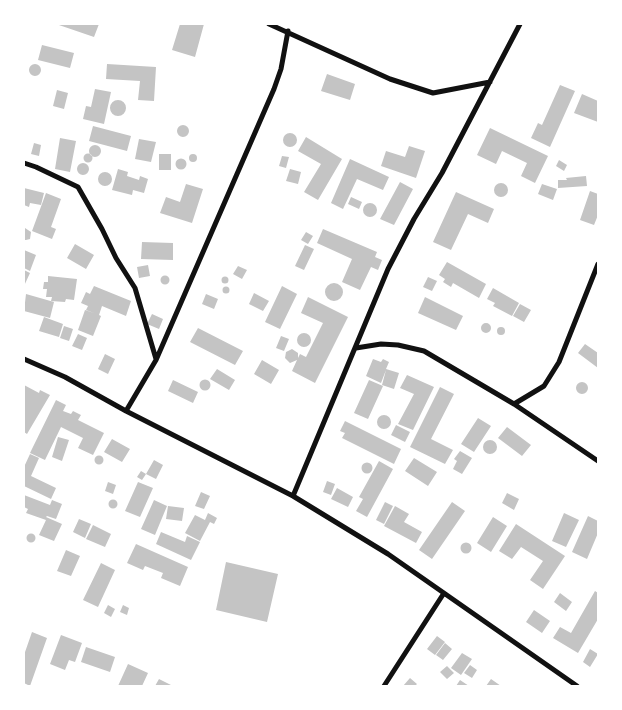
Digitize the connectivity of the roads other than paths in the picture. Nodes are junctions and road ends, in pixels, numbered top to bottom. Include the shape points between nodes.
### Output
1 (269, 24) edge
2 (520, 24) edge
3 (288, 31) junction
4 (490, 82) junction
5 (24, 164) edge
6 (598, 264) edge
7 (356, 348) junction
8 (24, 358) edge
9 (156, 360) junction
10 (514, 404) junction
11 (126, 410) junction
12 (598, 462) edge
13 (293, 496) junction
14 (444, 593) junction
15 (384, 686) edge
16 (577, 686) edge

1 - 3 street
2 - 4 street
3 - 4 street via 390,79 433,93
3 - 9 street via 274,89
4 - 7 street via 388,269
5 - 9 street via 78,187 135,288
6 - 10 street via 559,362 544,386
7 - 10 street via 381,344 424,351
7 - 13 street
8 - 11 street
9 - 11 street
10 - 12 street
11 - 13 street
13 - 14 street via 388,554
14 - 15 street
14 - 16 street

